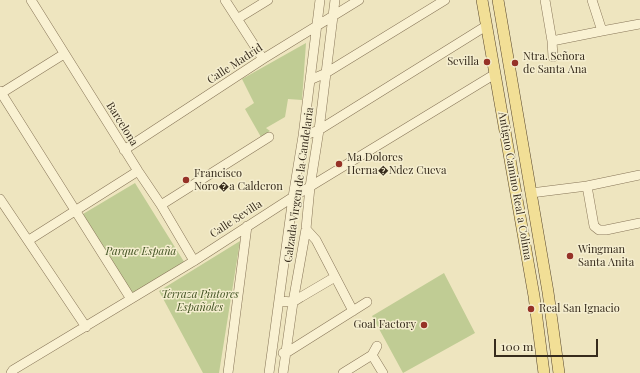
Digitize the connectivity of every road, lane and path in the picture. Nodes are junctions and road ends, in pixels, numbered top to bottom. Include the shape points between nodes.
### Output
1 (31, 0) edge
2 (225, 0) edge
3 (268, 0) edge
4 (320, 0) edge
5 (335, 0) edge
6 (359, 0) edge
7 (445, 0) edge
8 (482, 0) edge
9 (498, 0) edge
10 (545, 0) edge
11 (592, 0) edge
12 (333, 16) junction
13 (237, 19) junction
14 (640, 24) edge
15 (486, 26) junction
16 (316, 27) junction
17 (602, 30) junction
18 (552, 41) junction
19 (64, 54) junction
20 (553, 57) dead end
21 (263, 59) junction
22 (326, 73) junction
23 (495, 74) junction
24 (310, 80) junction
25 (1, 93) edge
26 (319, 130) junction
27 (303, 136) junction
28 (268, 137) dead end
29 (124, 150) junction
30 (138, 171) junction
31 (640, 175) edge
32 (587, 186) junction
33 (310, 187) junction
34 (531, 193) junction
35 (293, 197) junction
36 (0, 199) edge
37 (161, 205) junction
38 (76, 210) junction
39 (640, 223) edge
40 (247, 226) junction
41 (306, 229) junction
42 (29, 240) junction
43 (194, 261) junction
44 (335, 276) junction
45 (132, 299) junction
46 (279, 301) junction
47 (293, 302) junction
48 (367, 302) dead end
49 (353, 311) junction
50 (86, 327) junction
51 (377, 346) dead end
52 (272, 351) junction
53 (286, 353) junction
54 (372, 355) junction
55 (12, 371) edge
56 (228, 373) edge
57 (269, 373) edge
58 (283, 373) edge
59 (343, 373) edge
60 (383, 373) edge
61 (544, 373) edge
62 (559, 373) edge

1 - 19 street, Barcelona
2 - 13 street
3 - 13 street
4 - 16 street, Calzada Virgen de la Candelaria
5 - 12 street, Calzada Virgen de la Candelaria
6 - 12 street, Calle Madrid
7 - 22 street
8 - 15 main road, Antiguo Camino Real a Colima
9 - 34 main road, Antiguo Camino Real a Colima
10 - 18 street
11 - 17 street
12 - 16 street, Calle Madrid
12 - 22 street, Calzada Virgen de la Candelaria
13 - 21 street
14 - 17 street
15 - 23 main road, Antiguo Camino Real a Colima
15 - 26 street
16 - 21 street, Calle Madrid
16 - 24 street, Calzada Virgen de la Candelaria
17 - 18 street
18 - 20 street
19 - 25 street
19 - 29 street, Barcelona
21 - 29 street, Calle Madrid
22 - 24 street
22 - 26 street, Calzada Virgen de la Candelaria
23 - 33 street, Calle Sevilla
23 - 61 main road, Antiguo Camino Real a Colima via 534,296
24 - 27 street, Calzada Virgen de la Candelaria
25 - 38 street
26 - 27 street
26 - 33 street, Calzada Virgen de la Candelaria
27 - 35 street, Calzada Virgen de la Candelaria
28 - 37 street
29 - 30 street, Barcelona
30 - 37 street, Barcelona
30 - 38 street
31 - 32 street
32 - 34 street
32 - 39 street via 594,226 599,230
33 - 35 street, Calle Sevilla
33 - 41 street, Calzada Virgen de la Candelaria
34 - 62 main road, Antiguo Camino Real a Colima
35 - 40 street, Calle Sevilla
35 - 46 street, Calzada Virgen de la Candelaria
36 - 42 street
37 - 43 street, Barcelona
38 - 42 street
38 - 45 street
40 - 43 street, Calle Sevilla
40 - 56 street
41 - 44 street via 316,240
41 - 47 street, Calzada Virgen de la Candelaria
42 - 50 street
43 - 45 street, Calle Sevilla
44 - 47 street
44 - 49 street
45 - 50 street, Calle Sevilla
46 - 47 street
46 - 52 street, Calzada Virgen de la Candelaria
47 - 53 street, Calzada Virgen de la Candelaria
48 - 49 street
49 - 53 street
50 - 55 street, Calle Sevilla
51 - 54 street
52 - 53 street
52 - 57 street, Calzada Virgen de la Candelaria
53 - 58 street, Calzada Virgen de la Candelaria
54 - 59 street
54 - 60 street

